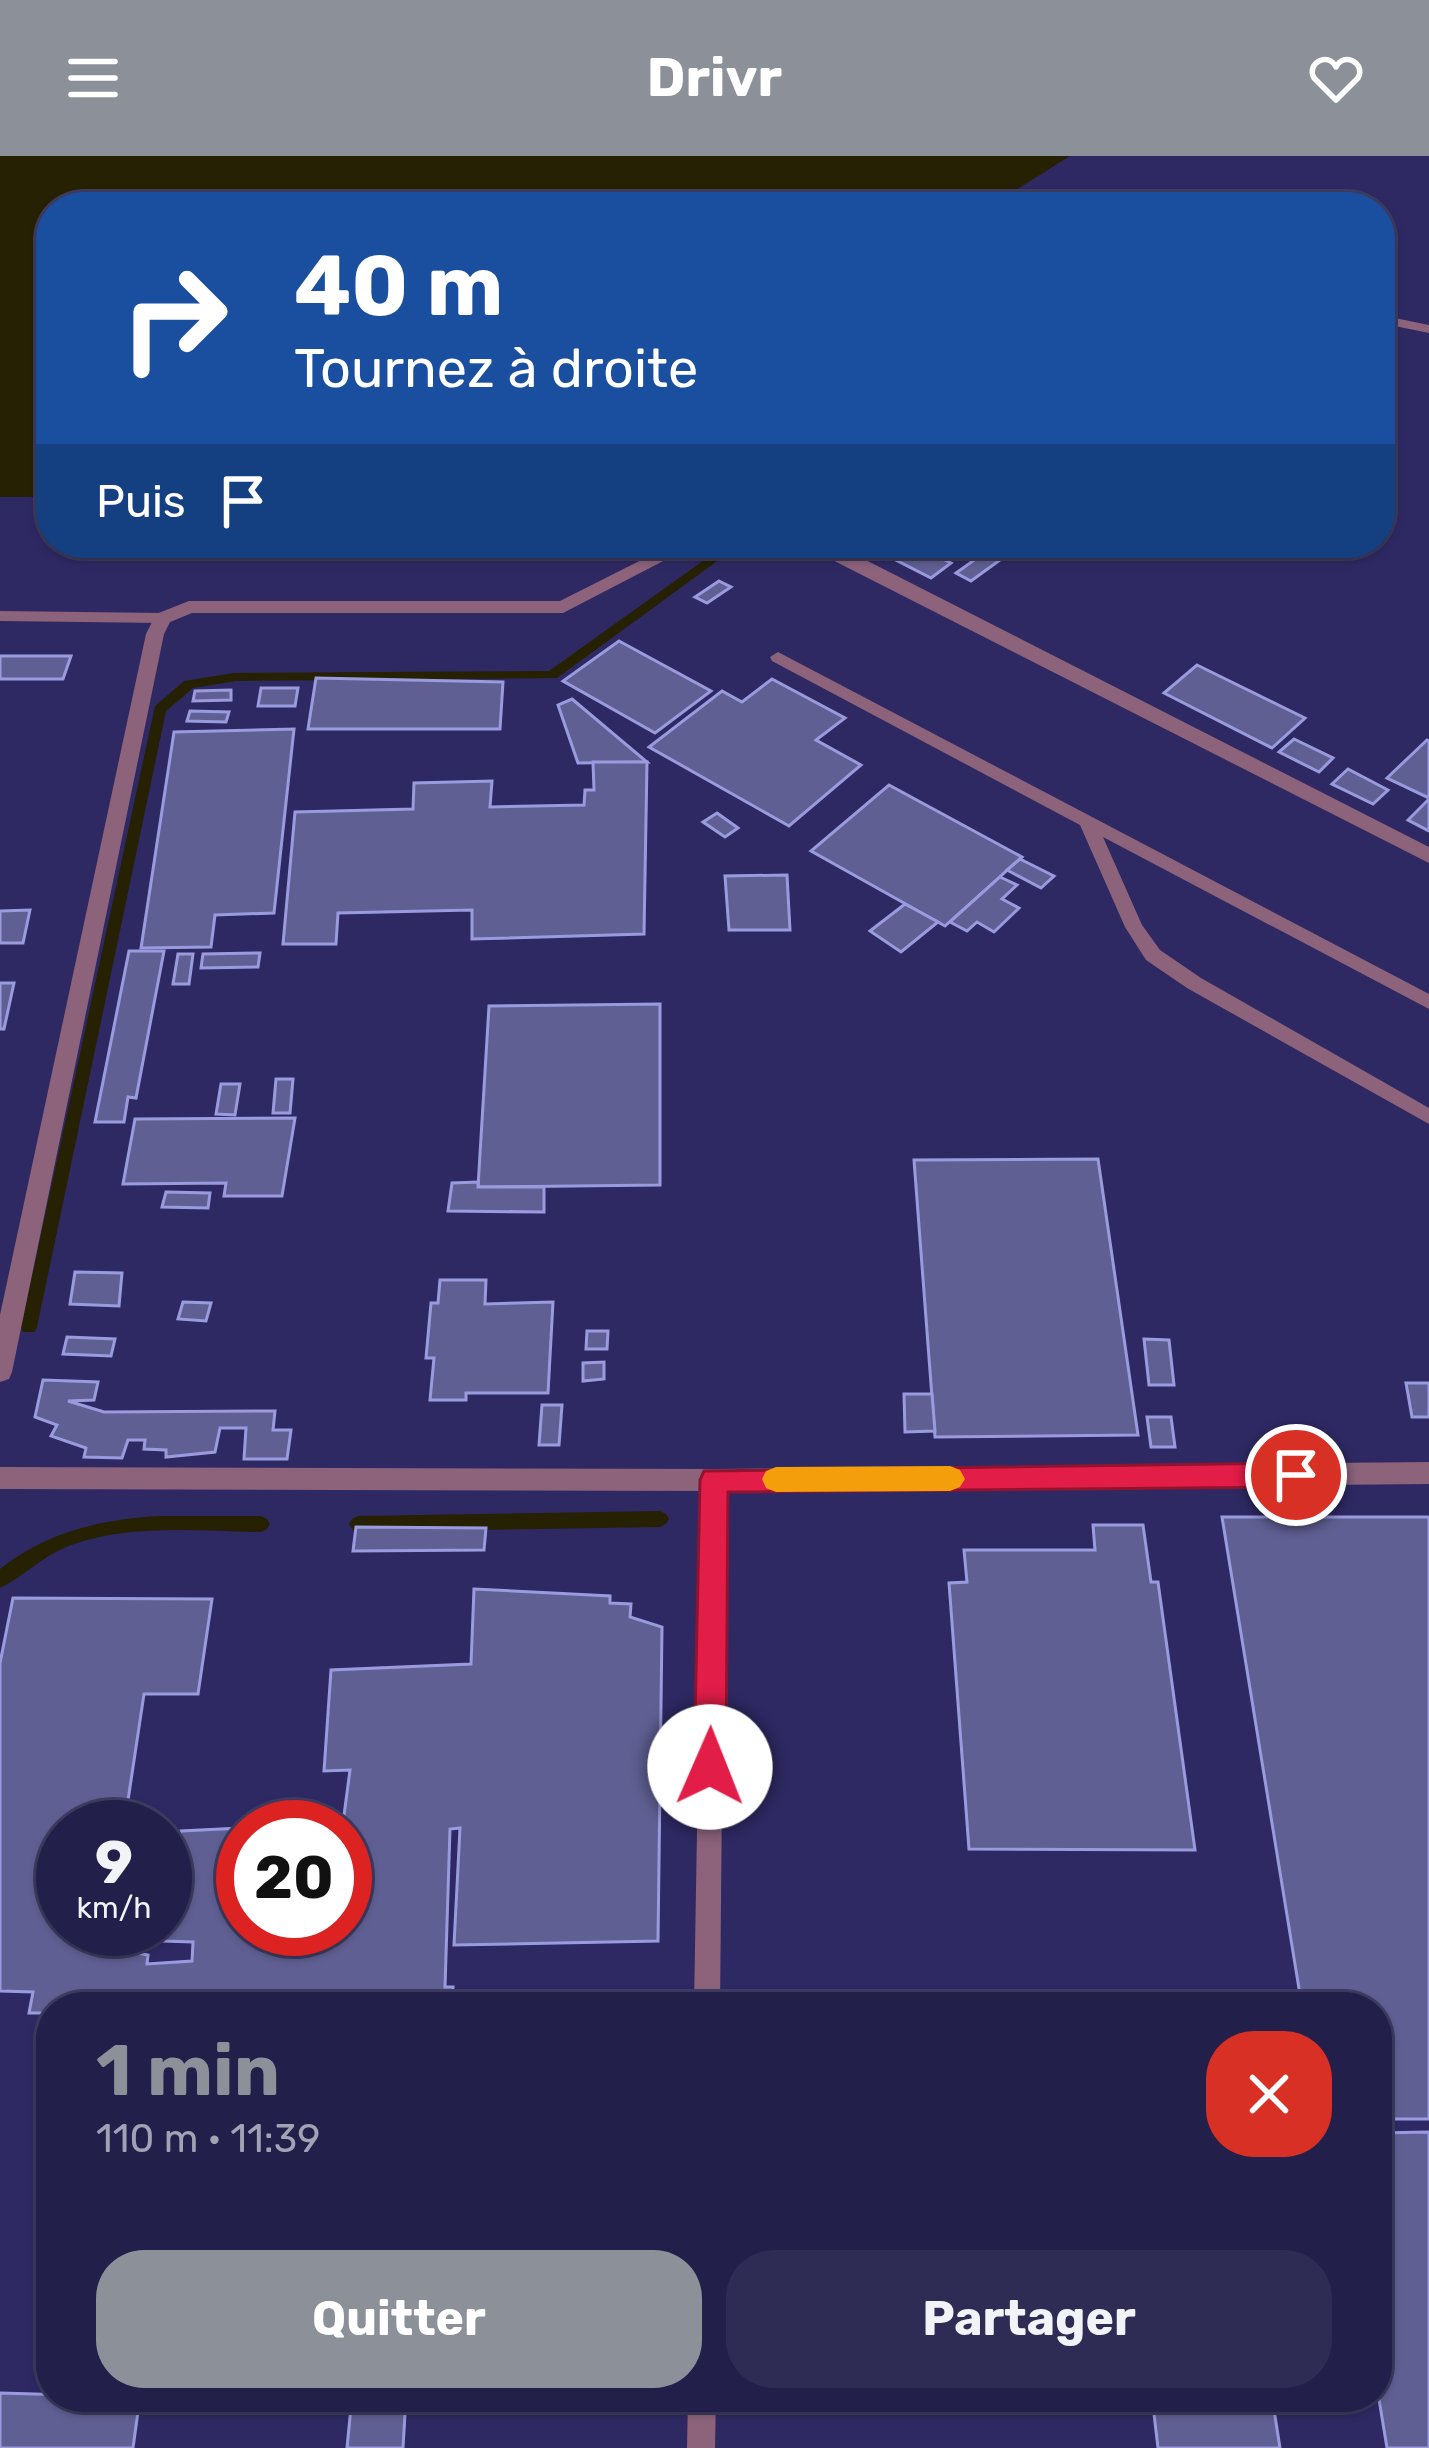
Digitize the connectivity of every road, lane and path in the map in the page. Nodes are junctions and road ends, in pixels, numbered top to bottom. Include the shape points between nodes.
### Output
1 (1395, 323) edge
2 (1429, 329) edge
3 (659, 558) edge
4 (844, 558) edge
5 (0, 616) edge
6 (163, 618) junction
7 (778, 657) dead end
8 (1087, 820) junction
9 (1429, 856) edge
10 (1429, 1002) edge
11 (1429, 1117) edge
12 (0, 1372) edge
13 (1429, 1473) edge
14 (0, 1478) edge
15 (714, 1480) junction
16 (707, 1992) edge
17 (702, 2412) edge
18 (701, 2448) edge

1 - 2 lane
3 - 6 street via 563,607 189,607
4 - 9 street
5 - 6 lane
6 - 12 street
7 - 8 lane
8 - 10 lane
8 - 11 lane via 1153,955
13 - 15 street
14 - 15 street
15 - 16 lane
17 - 18 lane

